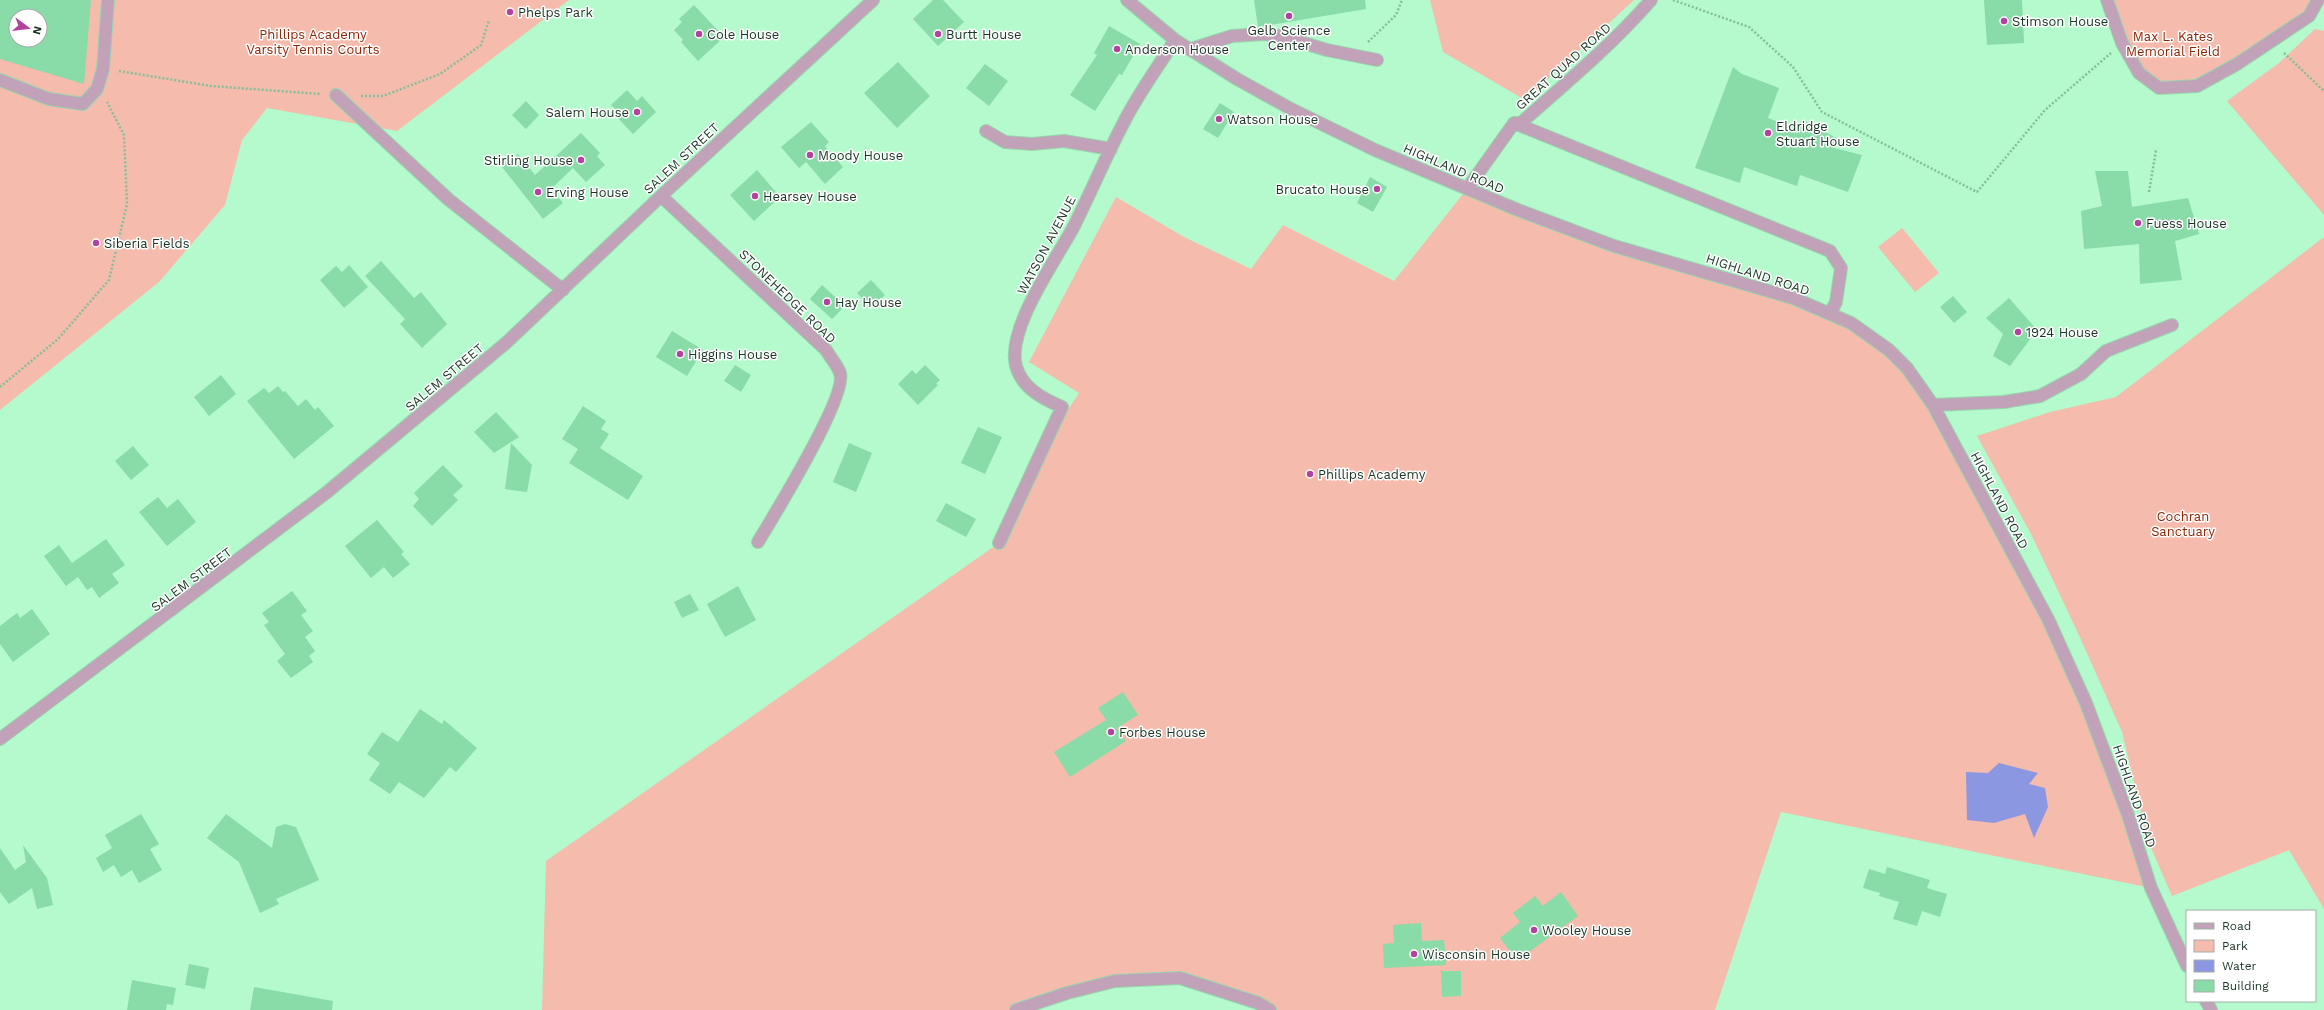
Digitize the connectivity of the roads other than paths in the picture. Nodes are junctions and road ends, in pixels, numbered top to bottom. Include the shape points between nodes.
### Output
1 (108, 0) edge
2 (873, 0) edge
3 (1127, 0) edge
4 (1651, 0) edge
5 (2106, 0) edge
6 (2318, 0) edge
7 (1174, 40) junction
8 (1191, 49) junction
9 (1377, 60) dead end
10 (0, 80) edge
11 (336, 95) road end
12 (1514, 123) junction
13 (986, 131) dead end
14 (1111, 149) junction
15 (1467, 189) junction
16 (661, 196) junction
17 (563, 290) junction
18 (1830, 314) junction
19 (2172, 325) dead end
20 (1933, 405) junction
21 (758, 542) dead end
22 (1000, 543) dead end
23 (0, 739) edge
24 (2186, 964) edge
25 (1016, 1010) edge
26 (1270, 1010) edge

1 - 10 street via 98,89 83,104 50,99
2 - 16 street, SALEM STREET
3 - 7 street, HIGHLAND ROAD
4 - 12 street, GREAT QUAD ROAD via 1631,23 1587,64 1521,123
5 - 6 street via 2122,43 2139,73 2159,88 2196,86 2237,64 2309,16
7 - 8 street, HIGHLAND ROAD
7 - 14 street, WATSON AVENUE via 1124,121
8 - 9 street via 1248,33 1280,36
8 - 15 street, HIGHLAND ROAD via 1237,79 1291,109 1375,150
11 - 17 street via 448,199
12 - 15 street, GREAT QUAD ROAD
12 - 18 street via 1830,252 1841,268 1836,302
13 - 14 street via 1005,142 1032,144 1064,141
14 - 22 street, WATSON AVENUE via 1073,228 1034,294 1017,339 1016,366 1025,384 1044,400 1062,407
15 - 18 street, HIGHLAND ROAD via 1614,246 1793,298
16 - 17 street, SALEM STREET
16 - 21 street, STONEHEDGE ROAD via 826,350 840,373 841,384 826,421
17 - 23 street, SALEM STREET via 506,343 326,493
18 - 20 street, HIGHLAND ROAD via 1851,324 1889,350 1907,368
19 - 20 street via 2106,351 2081,374 2040,396 2004,402
20 - 24 street, HIGHLAND ROAD via 2048,619 2086,703 2128,815 2151,888
25 - 26 street via 1115,981 1180,978 1258,1003

